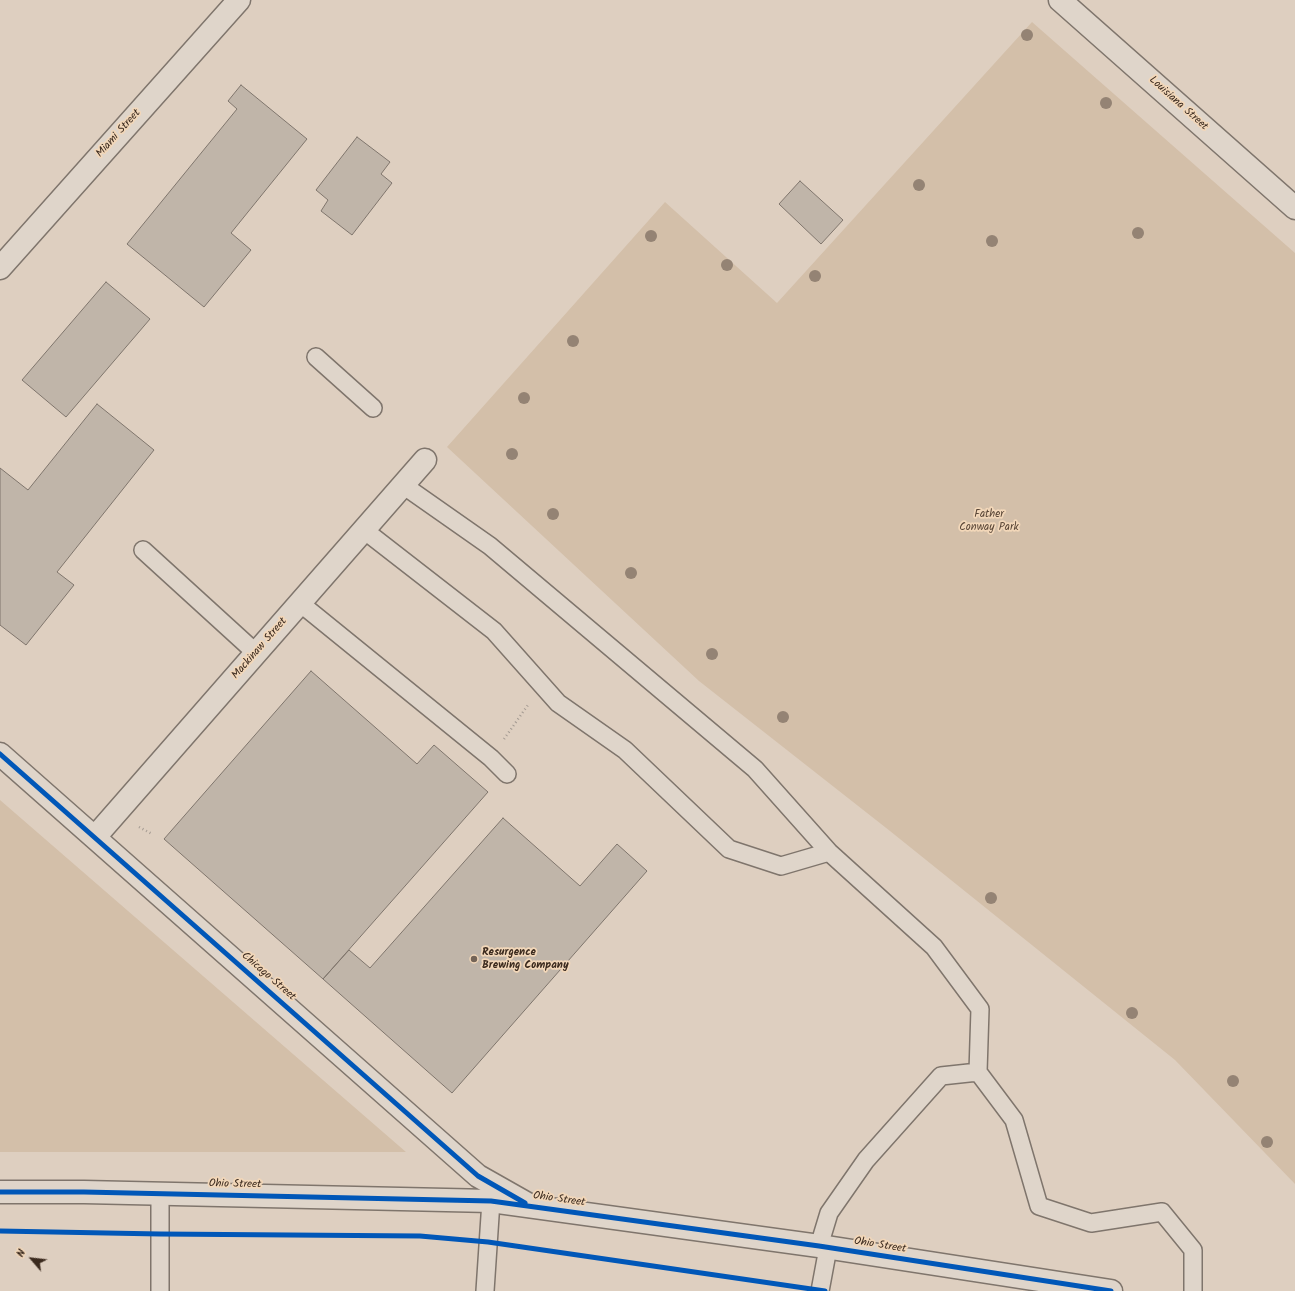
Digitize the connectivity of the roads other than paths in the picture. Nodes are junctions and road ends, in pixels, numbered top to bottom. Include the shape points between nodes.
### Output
1 (239, 0) edge
2 (1060, 0) edge
3 (1295, 208) edge
4 (0, 268) edge
5 (316, 357) dead end
6 (373, 408) dead end
7 (425, 460) dead end
8 (403, 485) junction
9 (364, 530) junction
10 (143, 550) dead end
11 (300, 603) junction
12 (256, 653) junction
13 (0, 754) edge
14 (506, 774) dead end
15 (95, 837) junction
16 (829, 852) junction
17 (978, 1072) junction
18 (0, 1192) edge
19 (160, 1194) junction
20 (491, 1201) junction
21 (531, 1206) junction
22 (823, 1247) junction
23 (160, 1291) edge
24 (485, 1291) edge
25 (820, 1291) edge
26 (1111, 1291) edge
27 (1193, 1291) edge

1 - 4 street, Miami Street
2 - 3 street, Louisiana Street
5 - 6 lane
7 - 8 street, Mackinaw Street
8 - 9 street, Mackinaw Street
8 - 16 lane via 490,546 755,769
9 - 11 street, Mackinaw Street
9 - 16 lane via 494,631 558,703 625,750 730,849 781,866
10 - 12 lane
11 - 12 street, Mackinaw Street
11 - 14 lane via 491,758
12 - 15 street, Mackinaw Street
13 - 15 street, Chicago Street
15 - 21 street, Chicago Street via 478,1176
16 - 17 lane via 934,947 980,1009
17 - 22 lane via 941,1076 866,1160 829,1213
17 - 27 lane via 1014,1120 1039,1206 1091,1223 1162,1212 1193,1250
18 - 19 street, Ohio Street
19 - 20 street, Ohio Street
19 - 23 lane
20 - 21 street, Ohio Street
20 - 24 lane
21 - 22 street, Ohio Street
22 - 25 lane
22 - 26 street, Ohio Street

